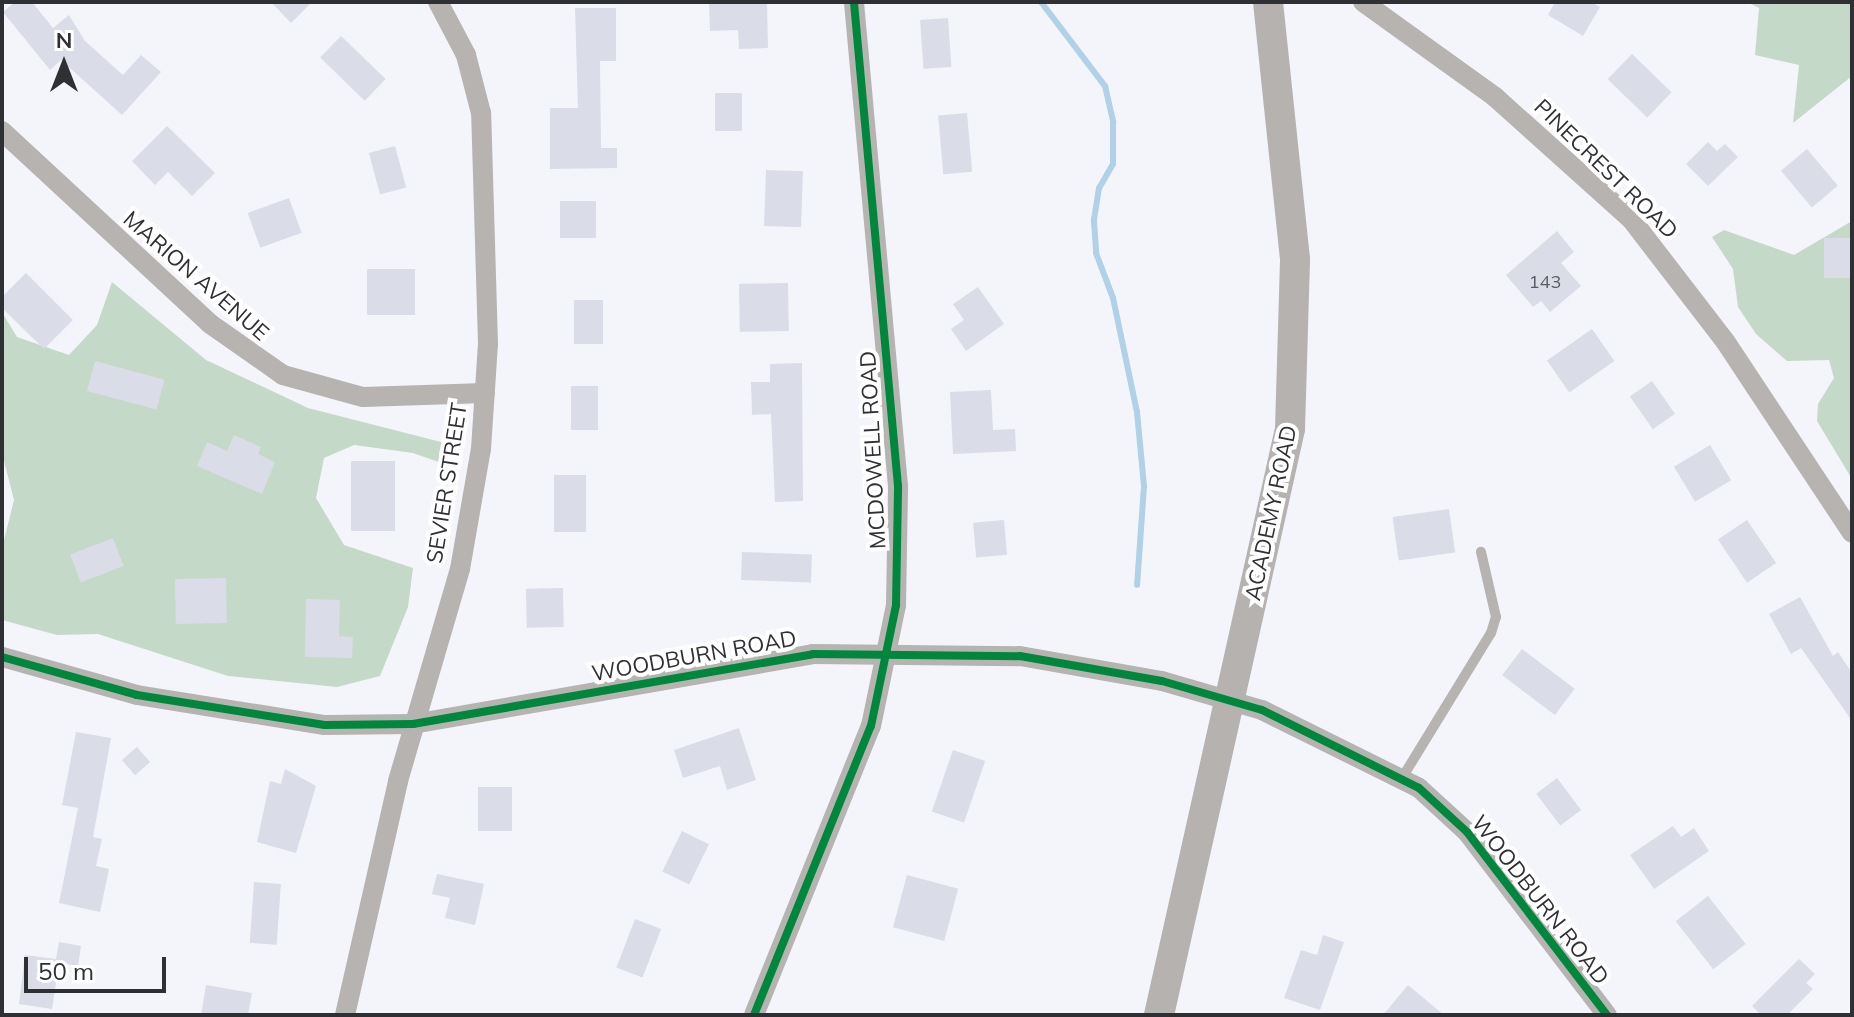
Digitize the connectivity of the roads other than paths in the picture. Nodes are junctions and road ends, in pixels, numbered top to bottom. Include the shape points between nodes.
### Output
1 (438, 2) edge
2 (854, 2) edge
3 (1268, 2) edge
4 (1363, 2) edge
5 (2, 131) edge
6 (485, 393) junction
7 (1852, 533) edge
8 (1481, 552) dead end
9 (889, 652) junction
10 (2, 657) edge
11 (1232, 699) junction
12 (413, 724) junction
13 (1402, 778) junction
14 (345, 1015) edge
15 (754, 1015) edge
16 (1159, 1015) edge
17 (1607, 1015) edge

1 - 6 street, SEVIER STREET via 466,55 481,113
2 - 9 street, MCDOWELL ROAD via 898,486
3 - 11 main road, ACADEMY ROAD via 1295,259 1295,370 1282,475
4 - 7 street, PINECREST ROAD via 1495,97 1631,219 1725,341
5 - 6 street, MARION AVENUE via 209,323 269,368 297,382 363,397
6 - 12 street, SEVIER STREET via 463,555
8 - 13 lane via 1496,617 1491,633
9 - 11 street, WOODBURN ROAD via 1020,656
9 - 12 street, WOODBURN ROAD via 746,663
9 - 15 street, MCDOWELL ROAD via 871,726
10 - 12 street, WOODBURN ROAD via 85,683 265,719
11 - 13 street, WOODBURN ROAD via 1330,739
11 - 16 main road, ACADEMY ROAD
12 - 14 street, SEVIER STREET
13 - 17 street, WOODBURN ROAD via 1467,832

